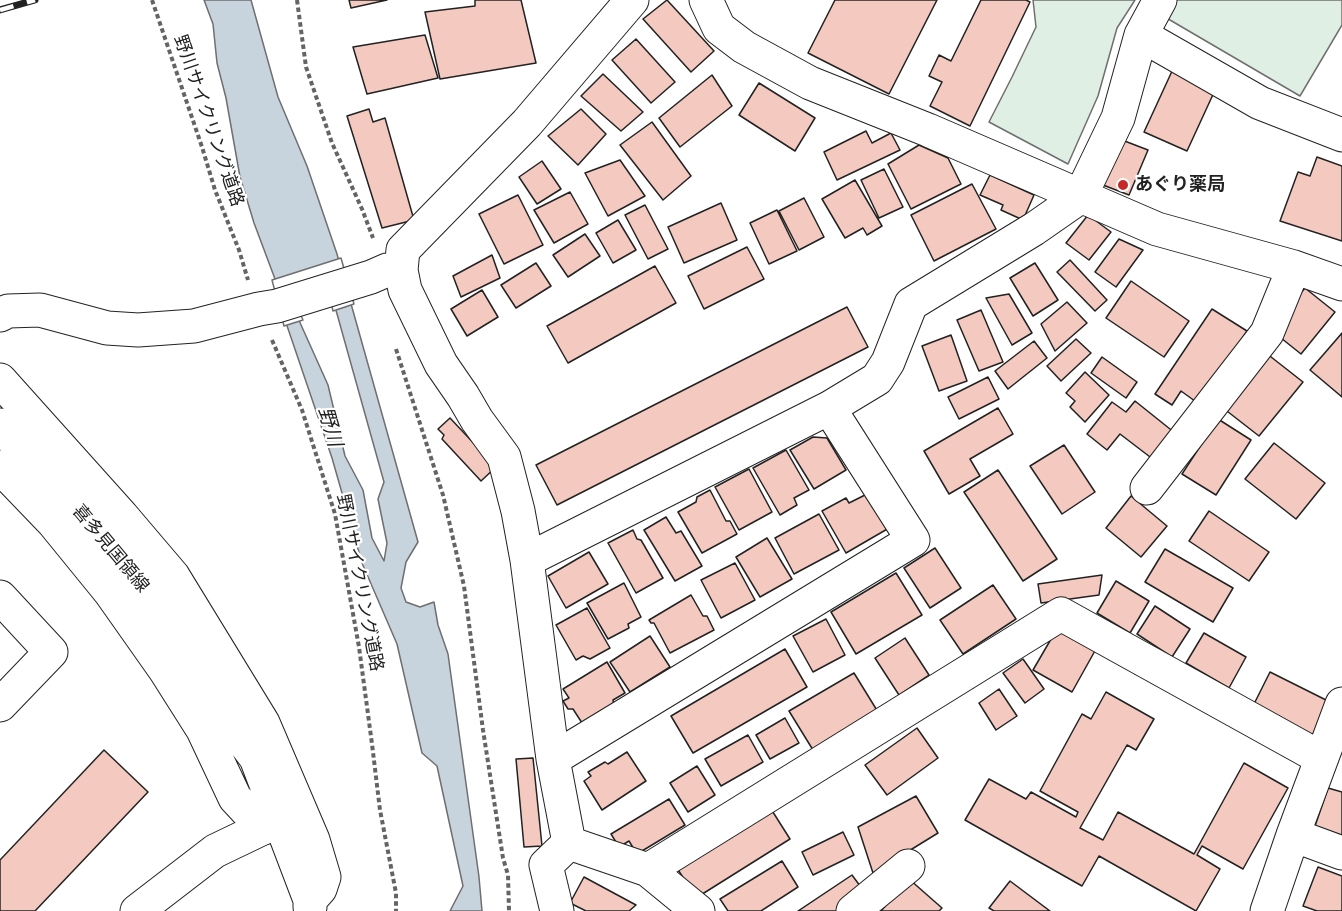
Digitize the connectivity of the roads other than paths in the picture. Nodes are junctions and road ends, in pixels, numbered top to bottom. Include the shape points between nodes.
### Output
1 (632, 0) edge
2 (706, 0) edge
3 (1160, 0) edge
4 (1141, 35) junction
5 (1342, 135) edge
6 (1080, 196) junction
7 (1294, 267) junction
8 (382, 274) junction
9 (1342, 284) edge
10 (0, 315) edge
11 (0, 380) edge
12 (829, 408) junction
13 (0, 424) edge
14 (0, 467) edge
15 (1147, 488) dead end
16 (526, 560) junction
17 (0, 597) edge
18 (3, 695) edge
19 (1342, 704) edge
20 (224, 716) junction
21 (1321, 758) junction
22 (553, 759) junction
23 (263, 828) junction
24 (1293, 835) junction
25 (569, 843) junction
26 (1342, 853) edge
27 (908, 866) dead end
28 (648, 870) junction
29 (305, 907) edge
30 (137, 911) edge
31 (557, 911) edge
32 (698, 911) edge
33 (853, 911) edge
34 (1267, 911) edge

1 - 8 street via 527,123
2 - 6 street via 719,28 744,47 810,83
3 - 4 street
4 - 5 street via 1260,103
4 - 6 street via 1118,118
6 - 7 street via 1157,229
6 - 12 street via 1034,230 911,304 877,380
7 - 9 street
7 - 15 street via 1267,333
8 - 10 street via 194,326 107,328 39,310
8 - 16 street via 405,290 441,364 504,457
11 - 29 street via 173,576 263,723 313,840 324,877 320,889
12 - 16 street
12 - 22 street via 913,540
13 - 20 street, 喜多見国領線 via 132,570
14 - 23 street via 53,522 110,592 203,730 235,798
16 - 22 street
17 - 18 street via 51,652
19 - 21 street
20 - 23 street, 喜多見国領線
20 - 29 street, 喜多見国領線 via 256,759
21 - 24 street
21 - 28 street via 1061,614
22 - 25 street
23 - 29 street, 喜多見国領線
23 - 30 street via 215,851
24 - 26 street
24 - 34 street
25 - 28 street
25 - 31 street via 546,865
27 - 33 street
28 - 32 street

